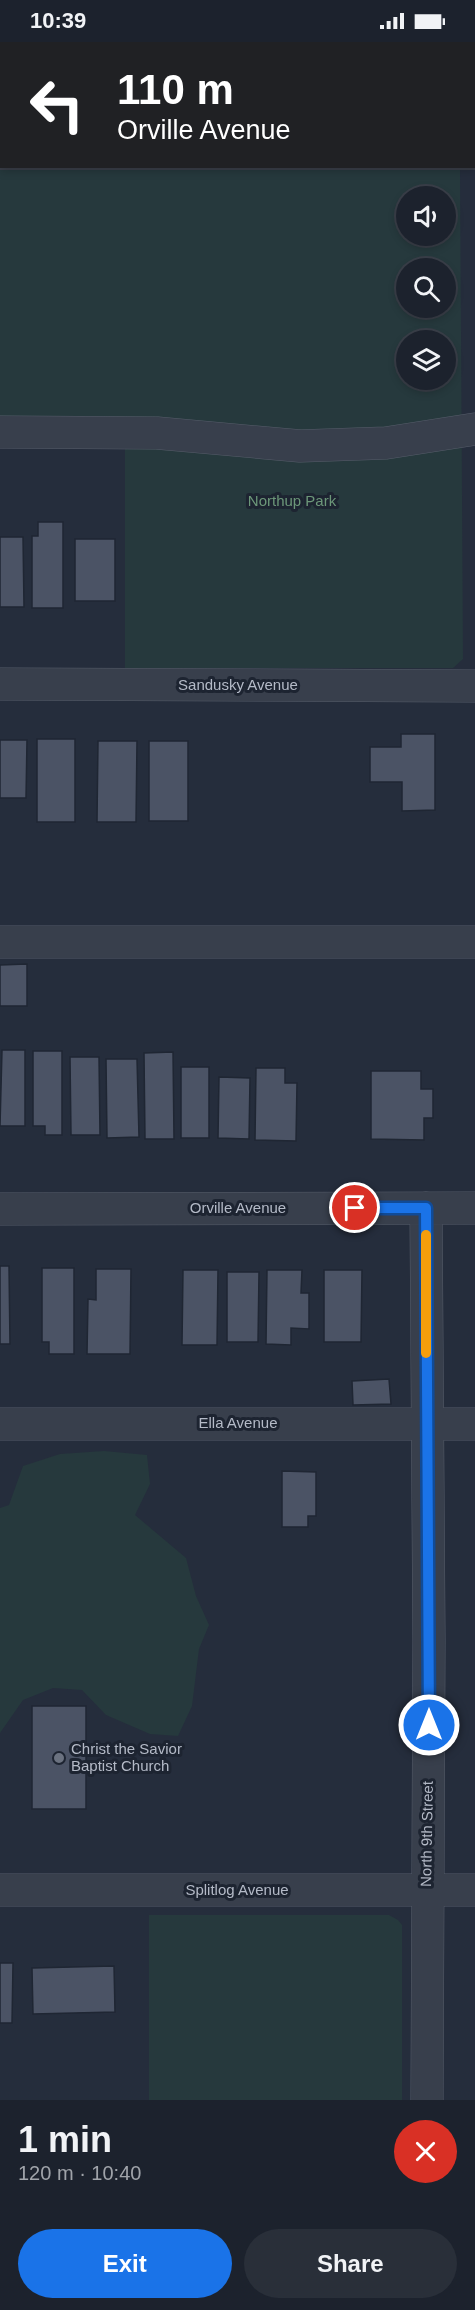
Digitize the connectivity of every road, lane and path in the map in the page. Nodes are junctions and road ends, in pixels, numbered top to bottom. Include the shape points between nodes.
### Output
1 (475, 429) edge
2 (0, 432) edge
3 (0, 684) edge
4 (475, 686) edge
5 (0, 942) edge
6 (475, 942) edge
7 (426, 1208) junction
8 (475, 1208) edge
9 (0, 1209) edge
10 (426, 1423) junction
11 (0, 1424) edge
12 (475, 1424) edge
13 (0, 1890) edge
14 (427, 1890) junction
15 (475, 1890) edge
16 (427, 2100) edge

1 - 2 street via 386,443 300,446 157,432
3 - 4 street, Sandusky Avenue
5 - 6 street
7 - 8 street, Orville Avenue
7 - 9 street, Orville Avenue
7 - 10 street, North 9th Street
10 - 11 street, Ella Avenue
10 - 12 street, Ella Avenue
10 - 14 street, North 9th Street
13 - 14 street, Splitlog Avenue
14 - 15 street, Splitlog Avenue
14 - 16 street, North 9th Street

